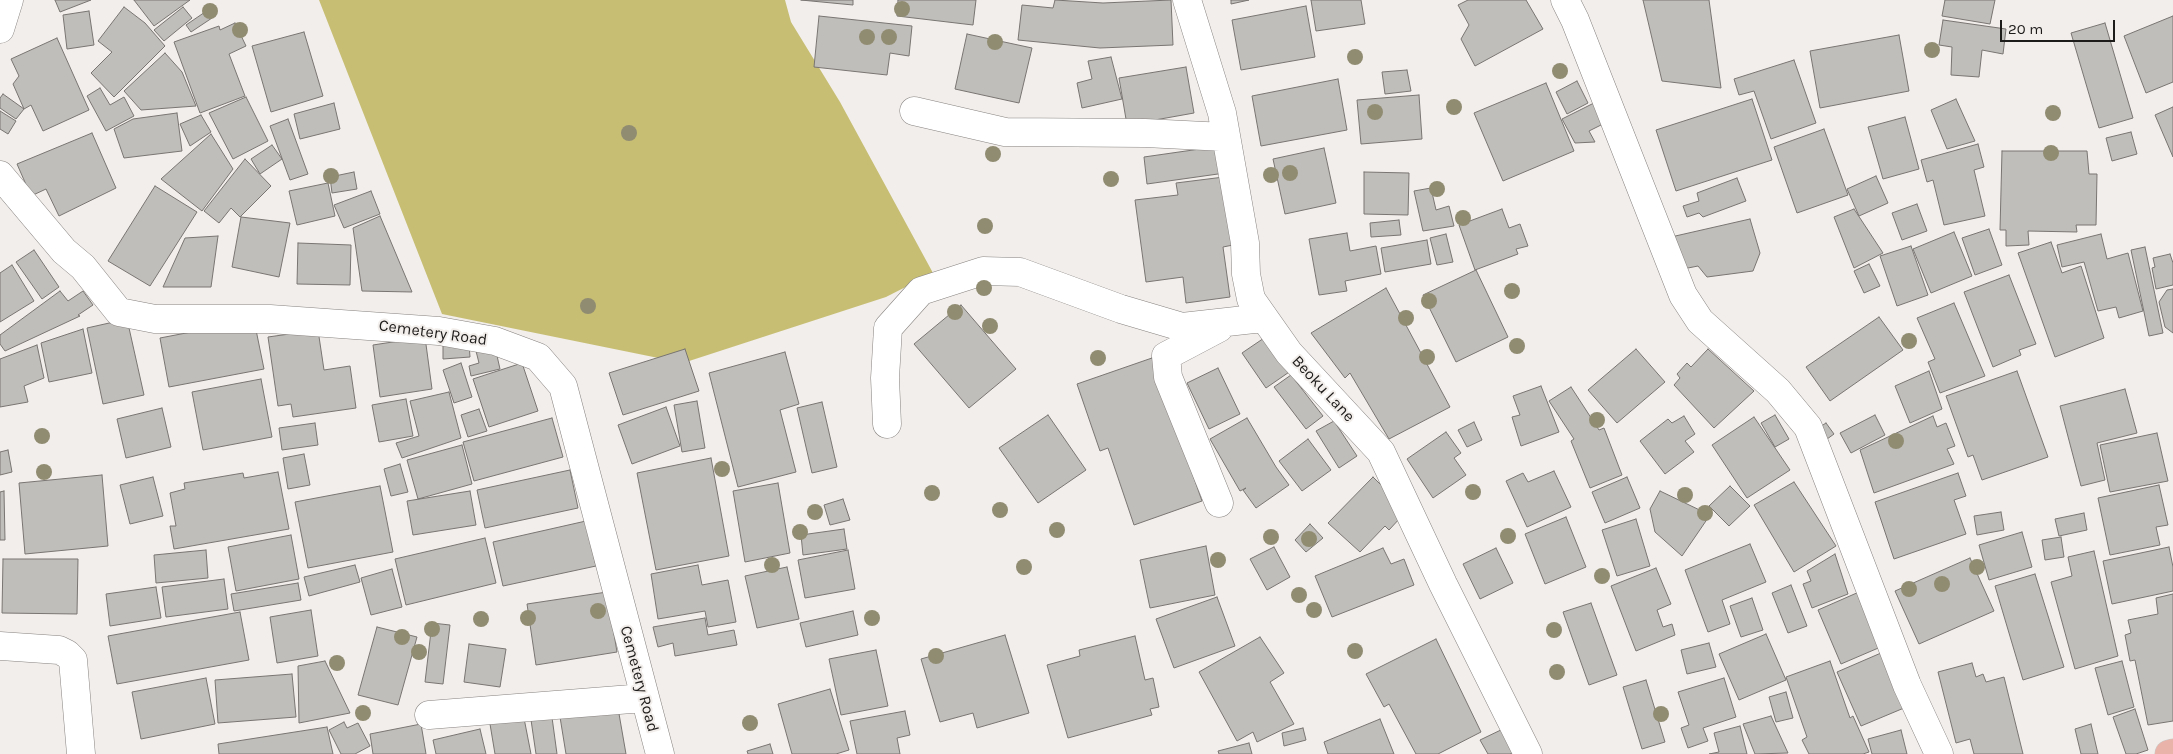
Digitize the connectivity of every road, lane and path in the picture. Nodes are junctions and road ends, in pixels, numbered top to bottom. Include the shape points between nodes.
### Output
1 (9, 0) edge
2 (1187, 0) edge
3 (1565, 0) edge
4 (0, 29) edge
5 (914, 111) dead end
6 (1225, 137) junction
7 (0, 175) edge
8 (1263, 318) junction
9 (1232, 322) junction
10 (887, 424) dead end
11 (1219, 503) dead end
12 (0, 646) edge
13 (644, 698) junction
14 (429, 716) dead end
15 (2173, 753) edge
16 (81, 754) edge
17 (660, 754) edge
18 (1528, 754) edge
19 (1940, 754) edge
20 (2169, 754) edge

1 - 4 street
2 - 6 street, Beoku Lane via 1222,114
3 - 19 street via 1576,20 1683,295 1700,321 1778,391 1808,427 1907,686
5 - 6 street via 1005,132
6 - 8 street, Beoku Lane via 1245,243 1247,282 1251,299
7 - 13 street, Cemetery Road via 120,312 155,320 270,318 439,331 495,341 538,357 563,386
8 - 9 street
8 - 18 street, Beoku Lane via 1290,353 1381,452
9 - 10 street via 1182,327 1121,309 1020,272 983,271 921,291 888,328
9 - 11 street via 1166,356 1168,377
12 - 16 street via 59,650 73,660
13 - 14 street
13 - 17 street, Cemetery Road
15 - 20 main road

